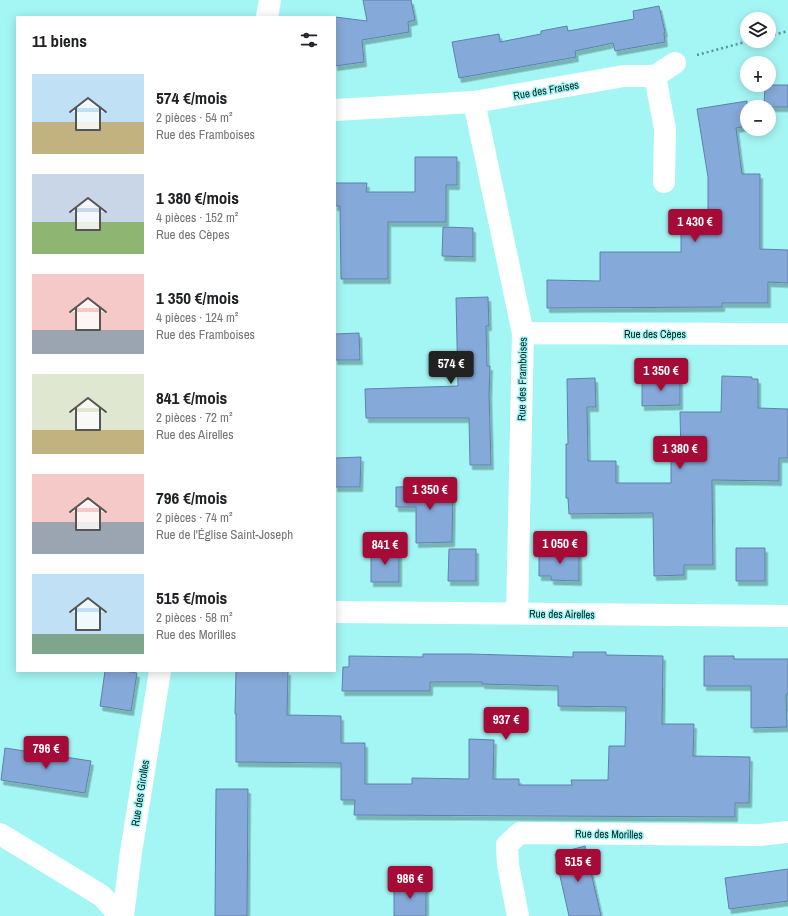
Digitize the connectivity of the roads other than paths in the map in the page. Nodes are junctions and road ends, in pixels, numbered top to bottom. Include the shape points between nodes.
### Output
1 (270, 0) edge
2 (267, 16) edge
3 (675, 63) road end
4 (655, 76) junction
5 (474, 102) junction
6 (336, 110) edge
7 (664, 182) dead end
8 (523, 333) junction
9 (788, 334) edge
10 (336, 612) edge
11 (517, 613) junction
12 (788, 616) edge
13 (160, 672) edge
14 (788, 832) edge
15 (0, 834) edge
16 (122, 916) edge
17 (518, 916) edge

1 - 2 street
3 - 4 street
4 - 5 street, Rue des Fraises via 624,76
4 - 7 street via 665,129
5 - 6 street, Rue des Fraises
5 - 8 street, Rue des Framboises
8 - 9 street, Rue des Cèpes
8 - 11 street, Rue des Framboises
10 - 11 street, Rue des Airelles
11 - 12 street, Rue des Airelles
13 - 16 street, Rue des Girolles
14 - 17 street, Rue des Morilles via 759,835 520,833 506,844
15 - 16 street via 102,896

